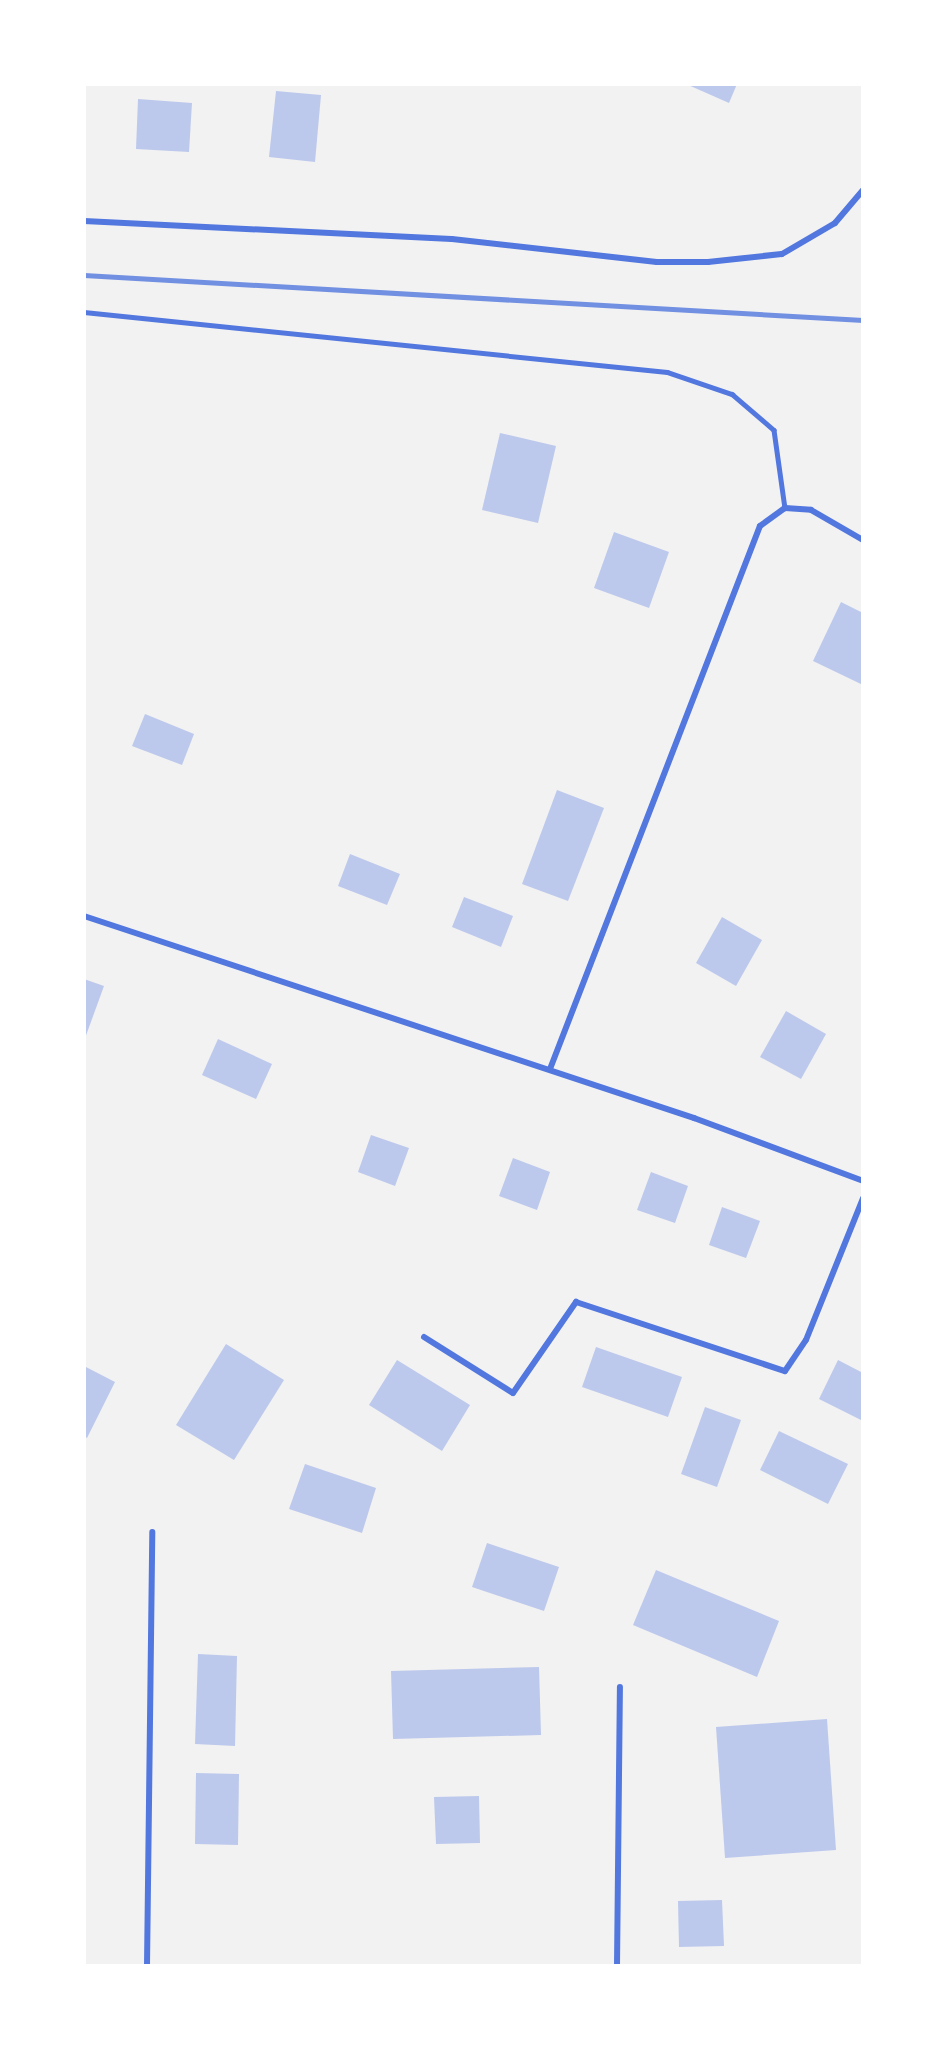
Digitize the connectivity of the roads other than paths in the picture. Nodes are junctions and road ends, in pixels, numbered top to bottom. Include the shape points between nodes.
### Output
1 (863, 190) edge
2 (84, 221) edge
3 (84, 312) edge
4 (785, 508) junction
5 (863, 540) edge
6 (84, 916) edge
7 (550, 1069) junction
8 (863, 1181) edge
9 (863, 1198) edge
10 (423, 1337) dead end
11 (152, 1532) dead end
12 (620, 1687) dead end
13 (147, 1966) edge
14 (617, 1966) edge

1 - 2 street via 835,223 782,254 708,262 657,262 452,239
3 - 4 lane via 667,372 732,394 774,430
4 - 5 street via 811,510
4 - 7 street via 760,526
6 - 7 street
7 - 8 street
9 - 10 street via 806,1340 785,1371 576,1302 513,1393
11 - 13 street
12 - 14 street

